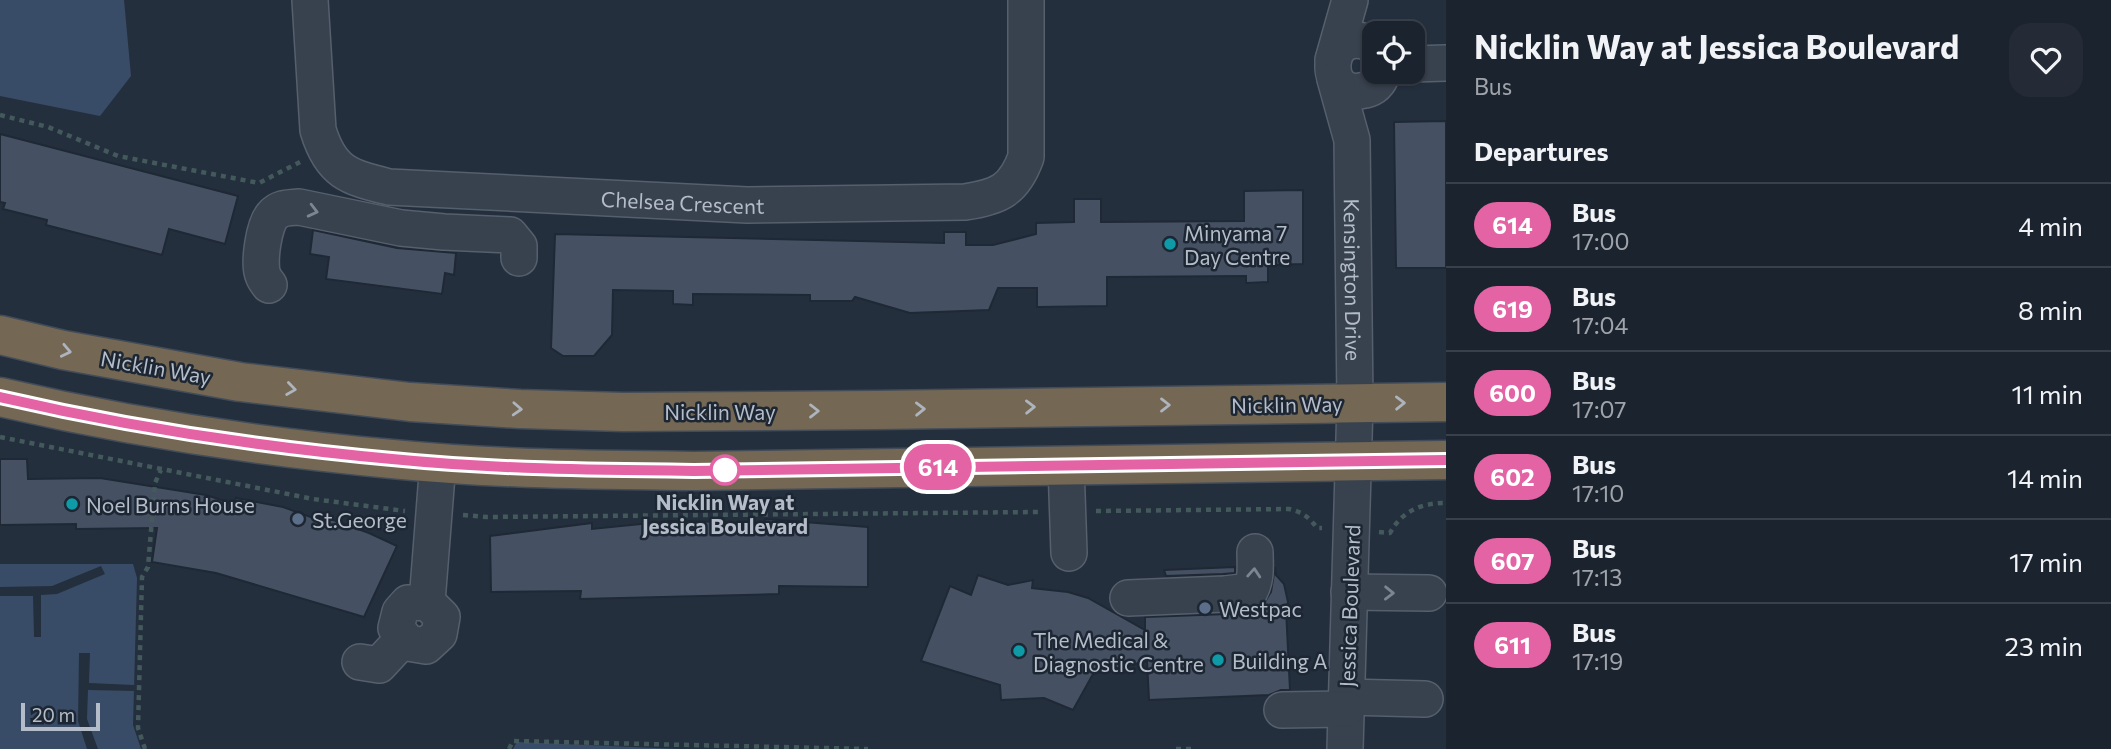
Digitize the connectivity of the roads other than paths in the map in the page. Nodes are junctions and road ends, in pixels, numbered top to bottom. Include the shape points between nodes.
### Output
1 (310, 0) edge
2 (1026, 0) edge
3 (1350, 2) edge
4 (1362, 28) edge
5 (1362, 42) edge
6 (1446, 63) edge
7 (1425, 64) edge
8 (1334, 70) junction
9 (1371, 84) edge
10 (1374, 84) edge
11 (1352, 140) junction
12 (519, 258) dead end
13 (269, 285) dead end
14 (0, 335) edge
15 (0, 397) edge
16 (1446, 402) edge
17 (1355, 403) junction
18 (1446, 460) edge
19 (438, 462) junction
20 (1353, 462) junction
21 (1066, 465) junction
22 (1255, 552) dead end
23 (1069, 553) dead end
24 (1349, 592) junction
25 (1429, 593) dead end
26 (1128, 598) dead end
27 (360, 662) dead end
28 (1425, 699) dead end
29 (1346, 703) junction
30 (1282, 710) dead end
31 (1345, 749) edge

1 - 2 street, Chelsea Crescent via 318,130 324,150 338,168 362,180 389,187 747,205 965,202 989,199 1008,187 1026,157
3 - 4 street
3 - 8 street
5 - 8 street via 1354,40 1337,51
6 - 7 street
8 - 9 street via 1350,91 1360,92
8 - 11 street, Kensington Drive
10 - 11 street, Kensington Drive
11 - 17 street, Kensington Drive
13 -> 12 street via 262,274 261,258 266,225 283,208 299,207 401,228 510,235 519,246
14 -> 17 highway, Nicklin Way via 240,382 384,400 520,409 623,412
15 - 19 highway via 198,435
17 -> 16 highway, Nicklin Way
17 - 20 street, Kensington Drive
18 - 20 highway
19 - 21 highway via 680,471
19 - 27 street via 427,602 442,617 439,634 426,646 404,638 379,665
20 - 21 highway
20 - 24 street, Jessica Boulevard
21 - 23 street
26 -> 22 street via 1250,591 1256,574
24 -> 25 street
24 - 29 street, Jessica Boulevard
28 - 29 street
29 - 30 street
29 - 31 street, Jessica Boulevard

